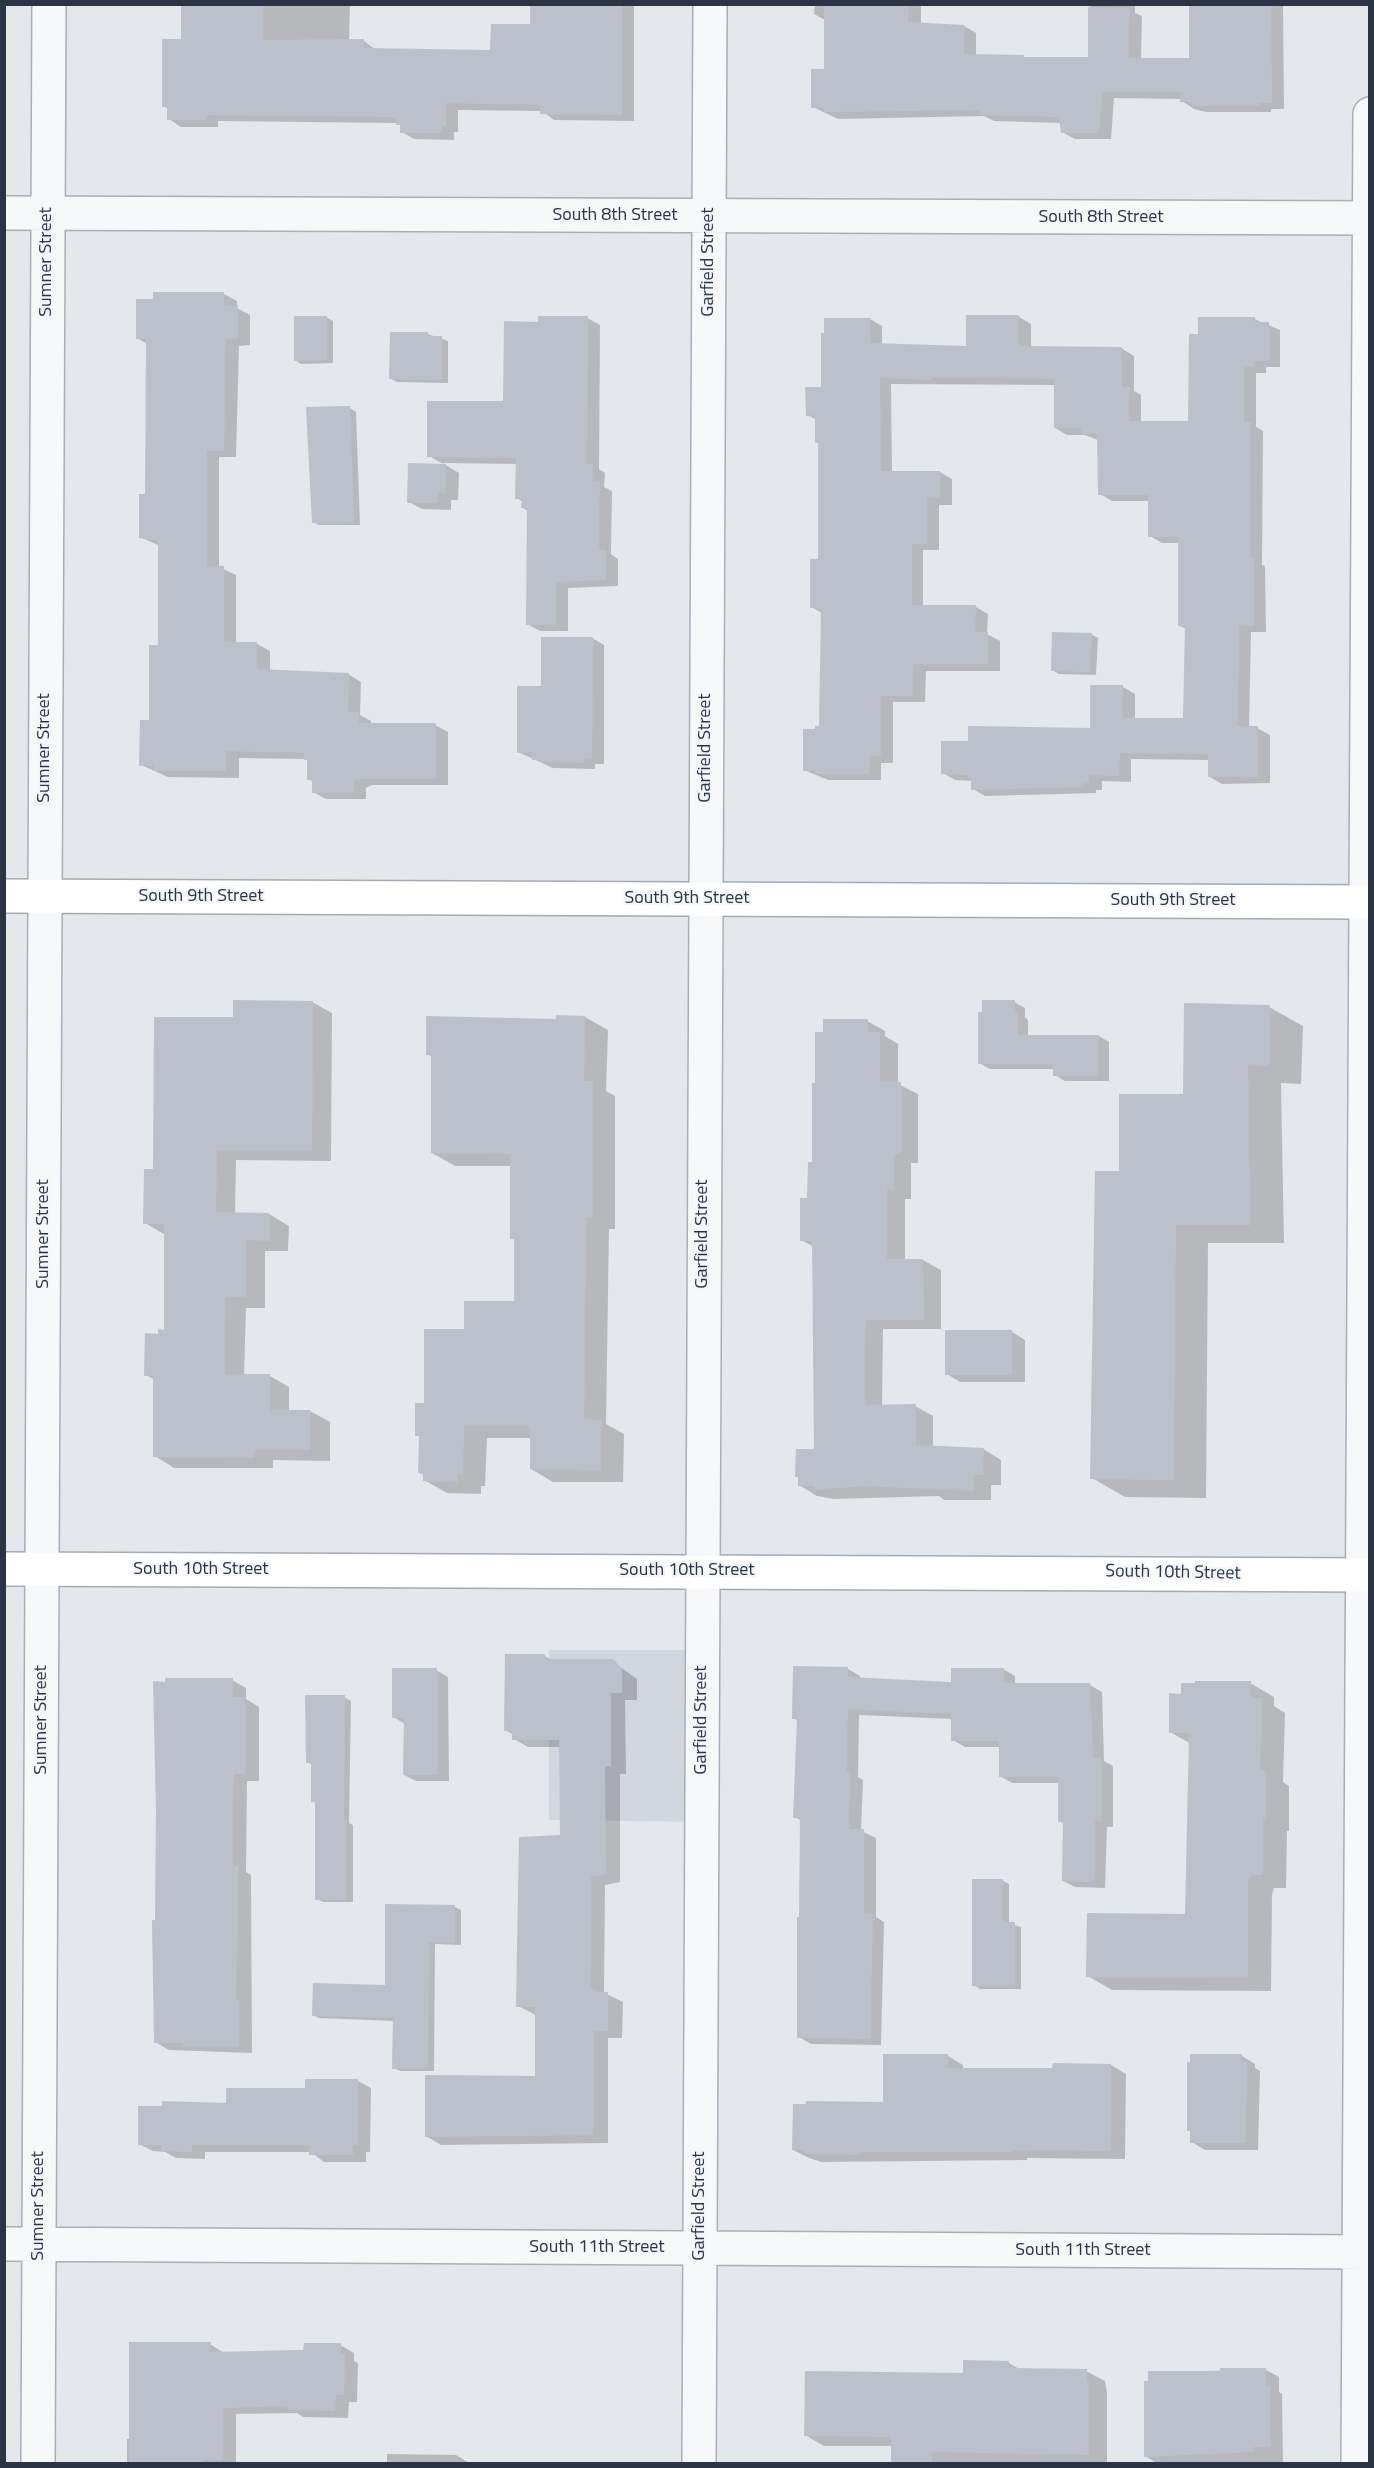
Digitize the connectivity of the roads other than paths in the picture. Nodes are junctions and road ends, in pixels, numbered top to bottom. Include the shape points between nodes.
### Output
1 (49, 4) edge
2 (710, 4) edge
3 (1370, 114) edge
4 (4, 213) edge
5 (47, 213) junction
6 (709, 216) junction
7 (1369, 219) edge
8 (4, 896) edge
9 (44, 896) junction
10 (705, 899) junction
11 (1368, 902) edge
12 (4, 1569) edge
13 (42, 1570) junction
14 (703, 1571) junction
15 (1367, 1575) edge
16 (4, 2244) edge
17 (39, 2244) junction
18 (700, 2248) junction
19 (1365, 2252) edge
20 (38, 2463) edge
21 (699, 2463) edge
22 (1358, 2463) edge

1 - 5 street, Sumner Street
2 - 6 street, Garfield Street
3 - 7 street
4 - 5 street, South 8th Street
5 - 6 street, South 8th Street
5 - 9 street, Sumner Street
6 - 7 street, South 8th Street
6 - 10 street, Garfield Street
7 - 11 street
8 - 9 main road, South 9th Street
9 - 10 main road, South 9th Street
9 - 13 street, Sumner Street
10 - 11 main road, South 9th Street
10 - 14 street, Garfield Street
11 - 15 street
12 - 13 main road, South 10th Street
13 - 14 main road, South 10th Street
13 - 17 street, Sumner Street
14 - 15 main road, South 10th Street
14 - 18 street, Garfield Street
15 - 19 street
16 - 17 street, South 11th Street
17 - 18 street, South 11th Street
17 - 20 street, Sumner Street
18 - 19 street, South 11th Street
18 - 21 street, Garfield Street
19 - 22 street

